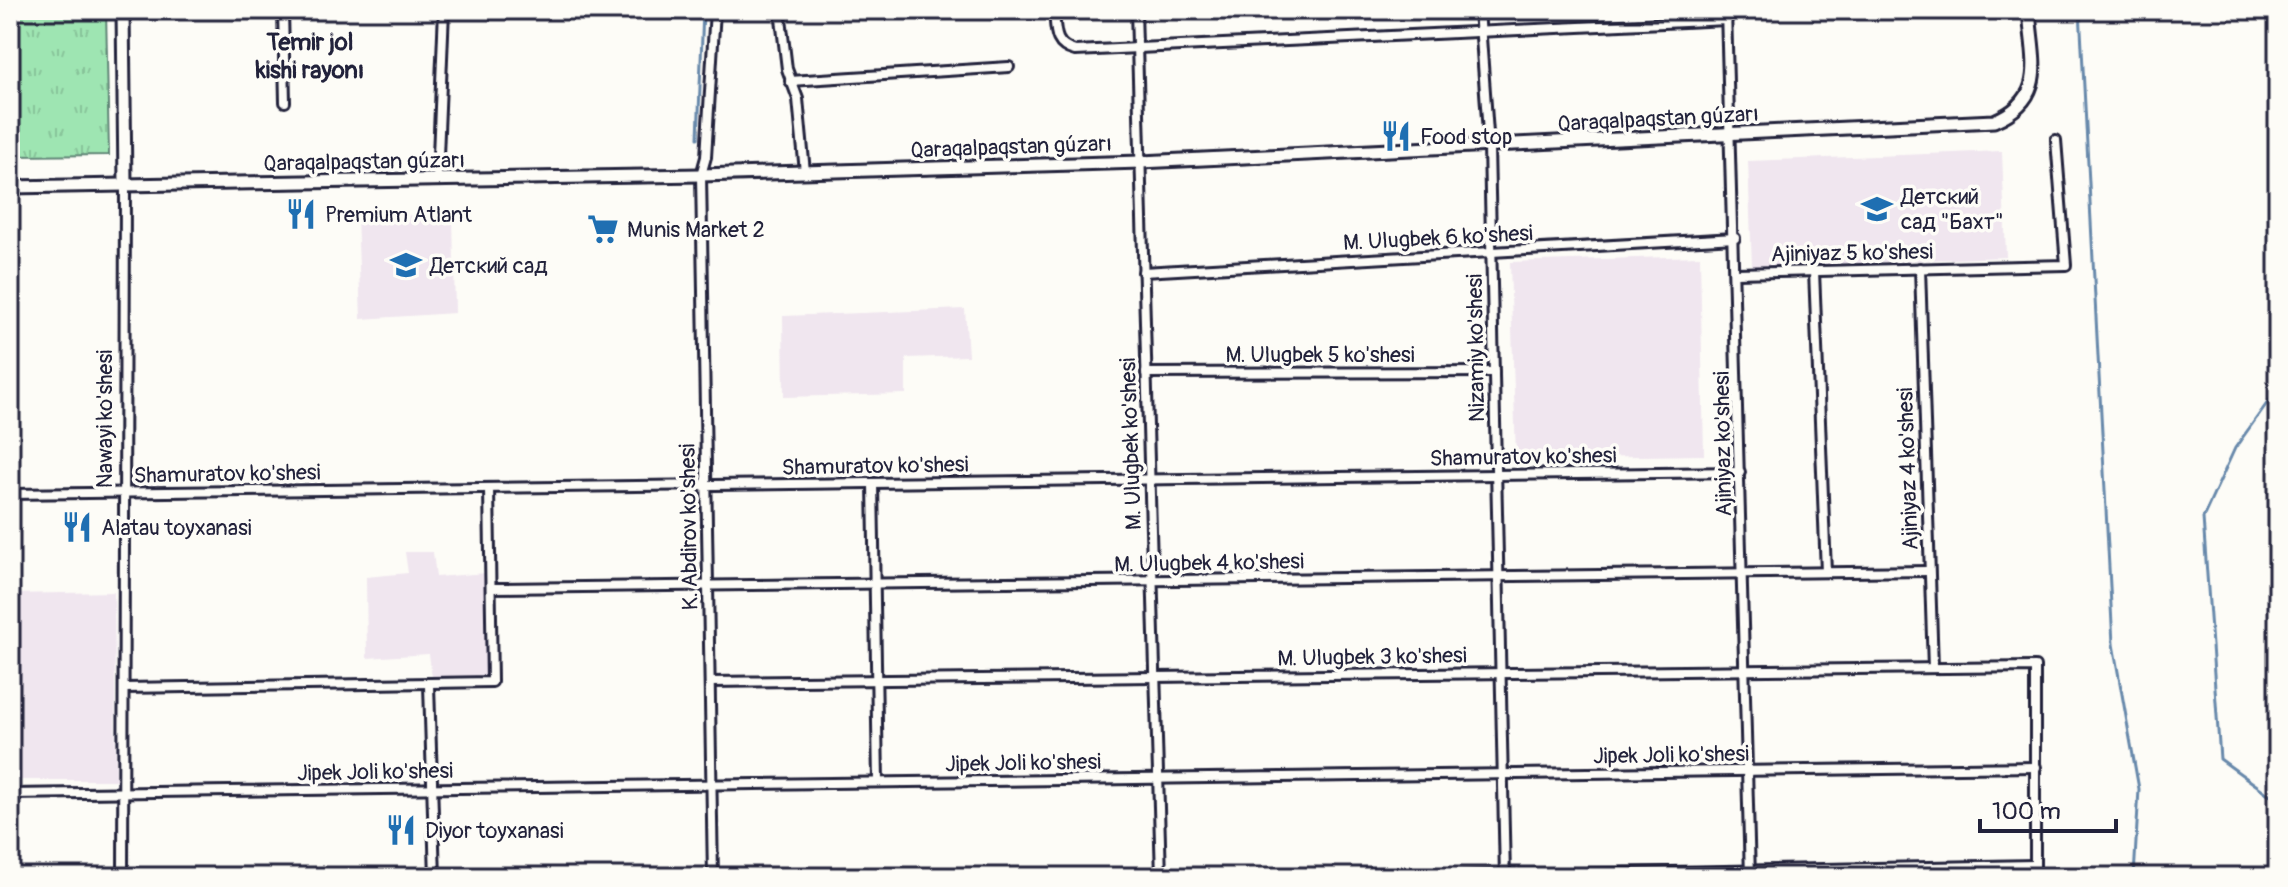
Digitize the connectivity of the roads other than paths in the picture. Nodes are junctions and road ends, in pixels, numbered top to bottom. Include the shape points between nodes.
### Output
1 (123, 10) edge
2 (283, 10) edge
3 (444, 10) edge
4 (715, 10) edge
5 (780, 10) edge
6 (1054, 10) edge
7 (1136, 10) edge
8 (1479, 10) edge
9 (2029, 10) edge
10 (1726, 15) edge
11 (1480, 29) junction
12 (1137, 48) junction
13 (1009, 67) dead end
14 (790, 81) junction
15 (285, 102) dead end
16 (1731, 135) junction
17 (2056, 140) dead end
18 (1489, 147) junction
19 (1141, 162) junction
20 (805, 172) junction
21 (701, 175) junction
22 (437, 180) junction
23 (125, 184) junction
24 (10, 187) edge
25 (1735, 238) junction
26 (1491, 252) junction
27 (1920, 268) junction
28 (1814, 271) junction
29 (1143, 272) junction
30 (1736, 273) junction
31 (1494, 372) junction
32 (1146, 373) junction
33 (1740, 472) junction
34 (1496, 475) junction
35 (1150, 479) junction
36 (873, 483) junction
37 (705, 485) junction
38 (489, 488) junction
39 (124, 492) junction
40 (10, 494) edge
41 (1928, 571) junction
42 (1826, 572) junction
43 (1743, 573) junction
44 (1499, 576) junction
45 (1152, 580) junction
46 (875, 584) junction
47 (707, 586) junction
48 (491, 588) junction
49 (1933, 668) junction
50 (1745, 670) junction
51 (1501, 673) junction
52 (1155, 677) junction
53 (876, 680) junction
54 (710, 682) junction
55 (429, 685) junction
56 (124, 688) junction
57 (2036, 767) junction
58 (1748, 771) junction
59 (1503, 774) junction
60 (1158, 779) junction
61 (878, 782) junction
62 (713, 784) junction
63 (432, 788) junction
64 (124, 792) junction
65 (10, 794) edge
66 (2035, 865) junction
67 (1750, 874) edge
68 (1505, 876) edge
69 (123, 877) edge
70 (435, 877) edge
71 (713, 877) edge
72 (1161, 877) edge
73 (1404, 877) edge
74 (2035, 877) edge

1 - 23 street, Nawayi ko'shesi
2 - 15 street
3 - 22 street
4 - 21 street, K. Abdirov ko'shesi
5 - 14 street
6 - 12 street via 1056,37 1067,49
7 - 12 street, M. Ulugbek ko'shesi
8 - 11 street, Nizamiy ko'shesi
9 - 16 street, Qaraqalpaqstan gúzarı via 2034,76 2030,94 2012,113 1994,121
10 - 11 street
10 - 16 street, Ajiniyaz ko'shesi
11 - 12 street
11 - 18 street, Nizamiy ko'shesi
12 - 19 street, M. Ulugbek ko'shesi
13 - 14 street
14 - 20 street via 798,99
16 - 18 street, Qaraqalpaqstan gúzarı
16 - 25 street, Ajiniyaz ko'shesi
17 - 27 street, Ajiniyaz 5 ko'shesi via 2066,265
18 - 19 street, Qaraqalpaqstan gúzarı
18 - 26 street, Nizamiy ko'shesi
19 - 20 street, Qaraqalpaqstan gúzarı
19 - 29 street, M. Ulugbek ko'shesi
20 - 21 street, Qaraqalpaqstan gúzarı
21 - 22 street, Qaraqalpaqstan gúzarı
21 - 37 street, K. Abdirov ko'shesi
22 - 23 street, Qaraqalpaqstan gúzarı
23 - 24 street, Qaraqalpaqstan gúzarı
23 - 39 street, Nawayi ko'shesi
25 - 26 street, M. Ulugbek 6 ko'shesi
25 - 30 street, Ajiniyaz ko'shesi
26 - 29 street, M. Ulugbek 6 ko'shesi
26 - 31 street, Nizamiy ko'shesi
27 - 28 street, Ajiniyaz 5 ko'shesi
27 - 41 street, Ajiniyaz 4 ko'shesi
28 - 30 street, Ajiniyaz 5 ko'shesi
28 - 42 street
29 - 32 street, M. Ulugbek ko'shesi
30 - 33 street, Ajiniyaz ko'shesi
31 - 32 street, M. Ulugbek 5 ko'shesi
31 - 34 street, Nizamiy ko'shesi
32 - 35 street, M. Ulugbek ko'shesi
33 - 34 street, Shamuratov ko'shesi
33 - 43 street, Ajiniyaz ko'shesi
34 - 35 street, Shamuratov ko'shesi
34 - 44 street, Nizamiy ko'shesi
35 - 36 street, Shamuratov ko'shesi
35 - 45 street, M. Ulugbek ko'shesi
36 - 37 street, Shamuratov ko'shesi
36 - 46 street
37 - 38 street, Shamuratov ko'shesi
37 - 47 street, K. Abdirov ko'shesi
38 - 39 street, Shamuratov ko'shesi
38 - 48 street
39 - 40 street, Shamuratov ko'shesi
39 - 56 street, Nawayi ko'shesi
41 - 42 street, M. Ulugbek 4 ko'shesi
41 - 49 street, Ajiniyaz 4 ko'shesi
42 - 43 street, M. Ulugbek 4 ko'shesi
43 - 44 street, M. Ulugbek 4 ko'shesi
43 - 50 street, Ajiniyaz ko'shesi
44 - 45 street, M. Ulugbek 4 ko'shesi
44 - 51 street, Nizamiy ko'shesi
45 - 46 street, M. Ulugbek 4 ko'shesi
45 - 52 street, M. Ulugbek ko'shesi
46 - 47 street, M. Ulugbek 4 ko'shesi
46 - 53 street
47 - 48 street, M. Ulugbek 4 ko'shesi
47 - 54 street, K. Abdirov ko'shesi
48 - 55 street via 492,682
49 - 50 street, M. Ulugbek 3 ko'shesi
49 - 57 street, M. Ulugbek 3 ko'shesi via 2035,667
50 - 51 street, M. Ulugbek 3 ko'shesi
50 - 58 street, Ajiniyaz ko'shesi
51 - 52 street, M. Ulugbek 3 ko'shesi
51 - 59 street, Nizamiy ko'shesi
52 - 53 street, M. Ulugbek 3 ko'shesi
52 - 60 street, M. Ulugbek ko'shesi
53 - 54 street, M. Ulugbek 3 ko'shesi
53 - 61 street
54 - 62 street, K. Abdirov ko'shesi
55 - 56 street
55 - 63 street
56 - 64 street, Nawayi ko'shesi
57 - 58 street, Jipek Joli ko'shesi
57 - 66 street
58 - 59 street, Jipek Joli ko'shesi
58 - 67 street, Ajiniyaz ko'shesi
59 - 60 street, Jipek Joli ko'shesi
59 - 68 street, Nizamiy ko'shesi
60 - 61 street, Jipek Joli ko'shesi
60 - 72 street, M. Ulugbek ko'shesi
61 - 62 street, Jipek Joli ko'shesi
62 - 63 street, Jipek Joli ko'shesi
62 - 71 street, K. Abdirov ko'shesi
63 - 64 street, Jipek Joli ko'shesi
63 - 70 street
64 - 65 street, Jipek Joli ko'shesi
64 - 69 street, Nawayi ko'shesi
66 - 67 street
66 - 74 street
67 - 68 street
68 - 73 street

